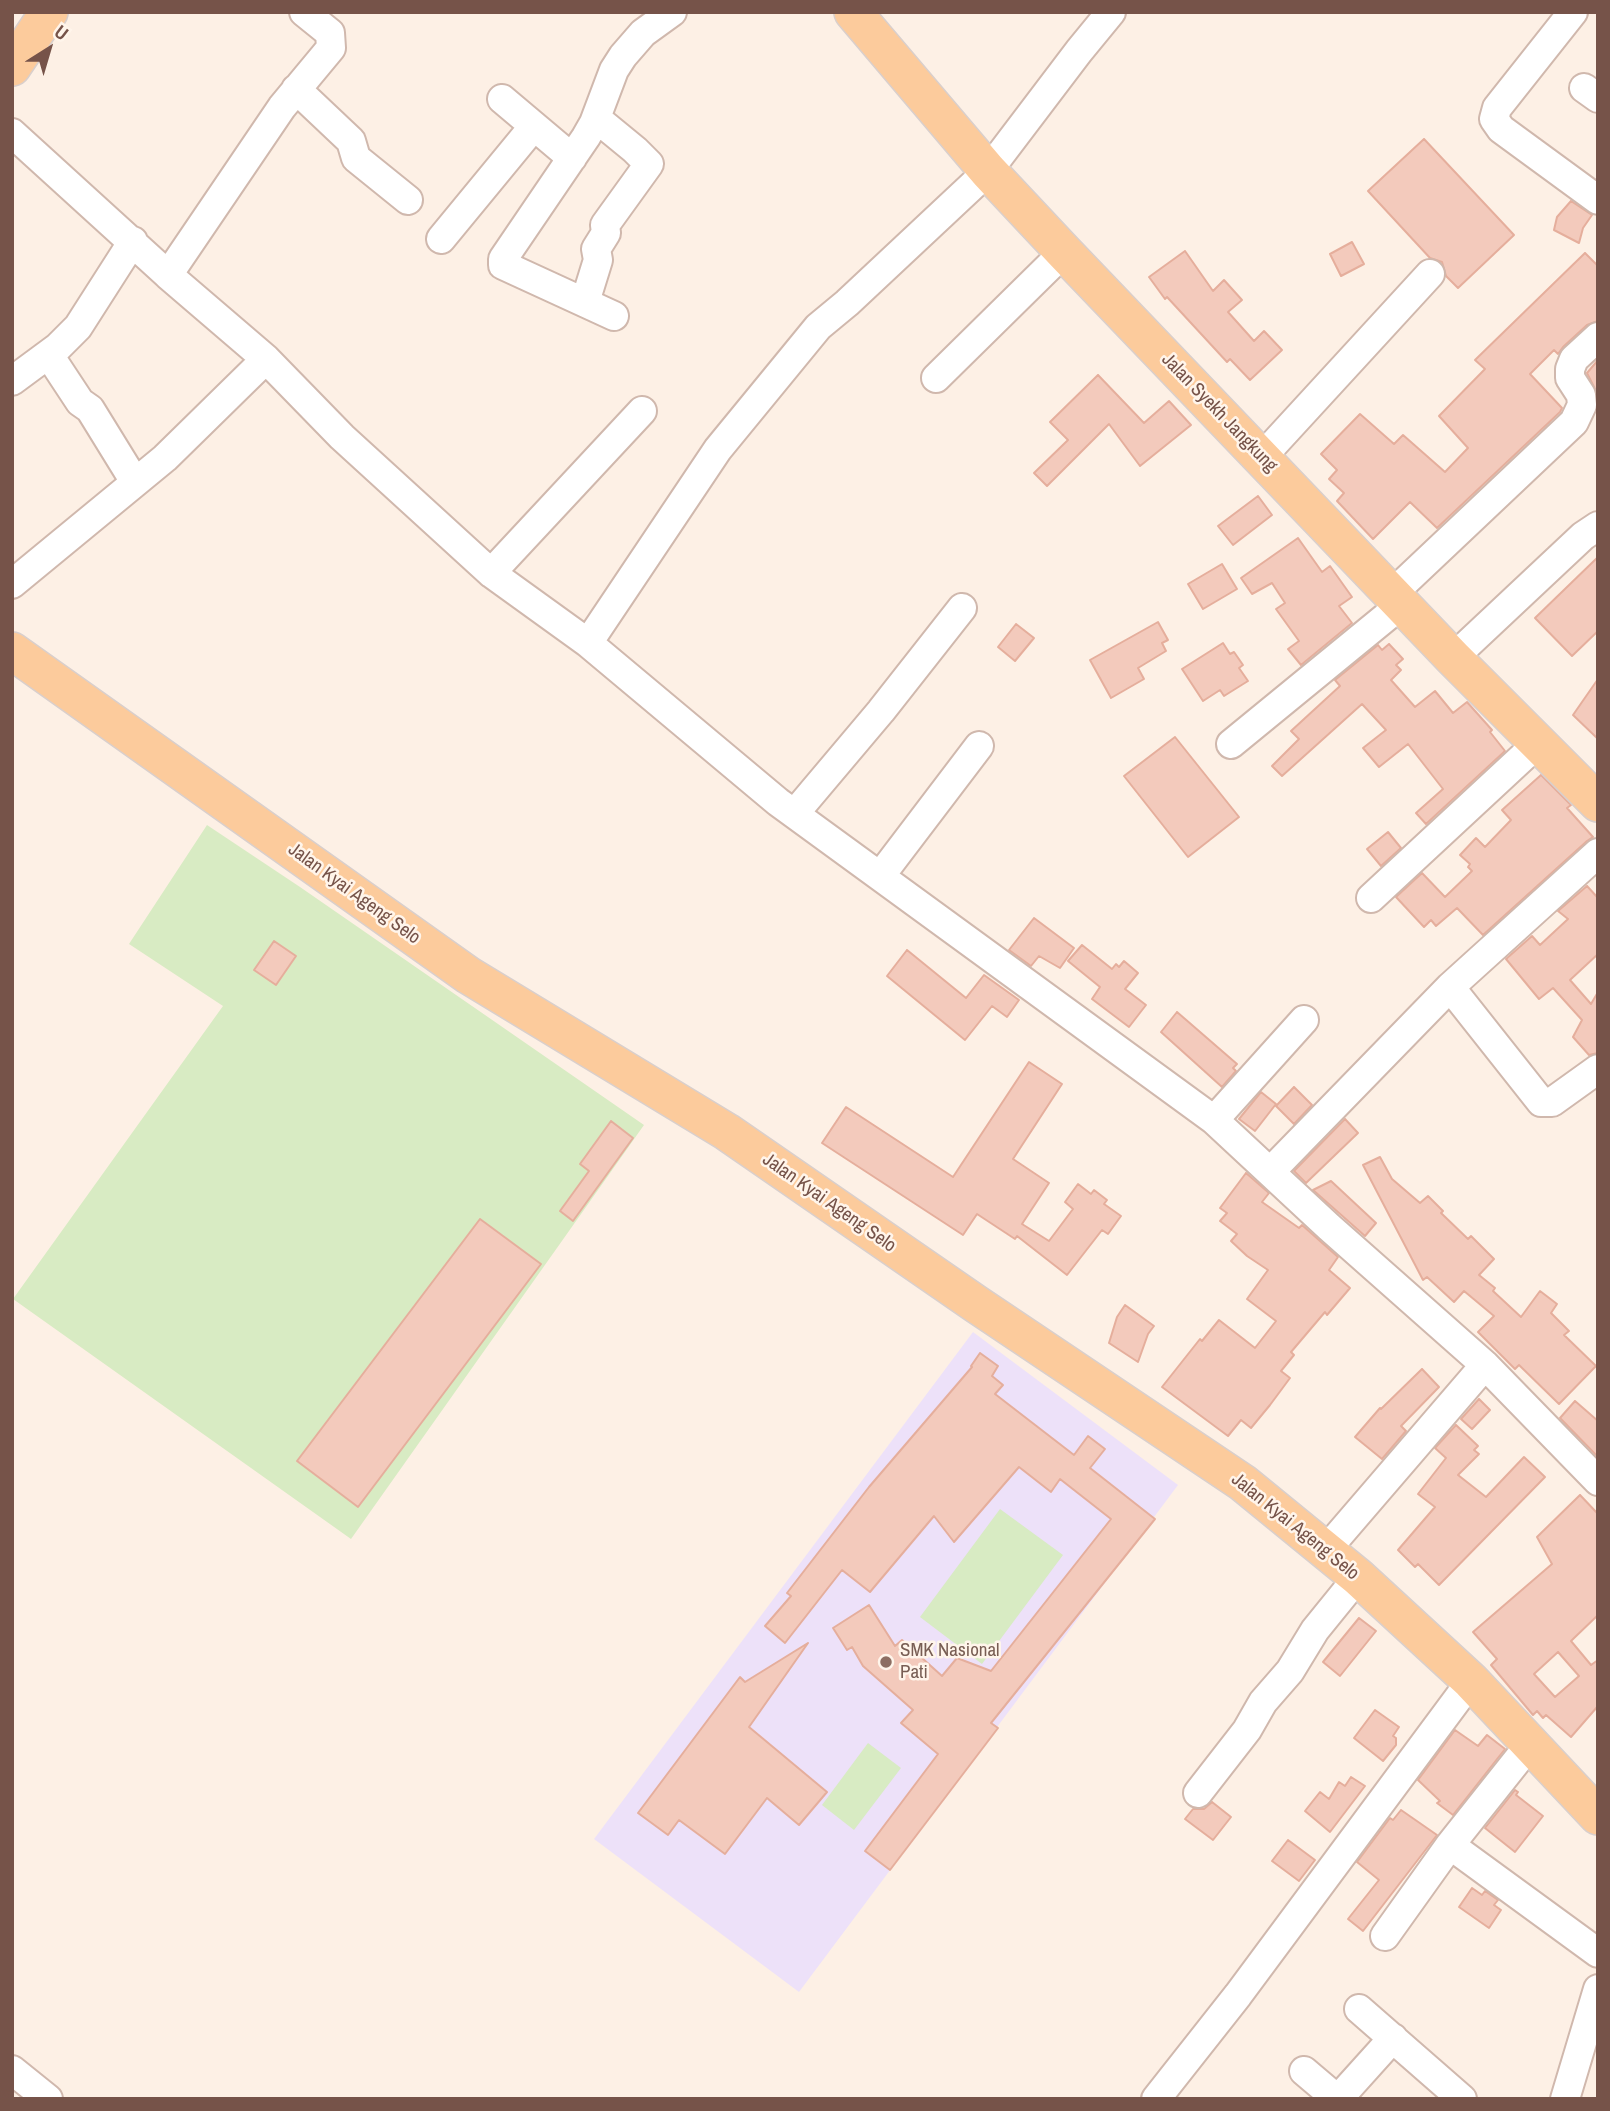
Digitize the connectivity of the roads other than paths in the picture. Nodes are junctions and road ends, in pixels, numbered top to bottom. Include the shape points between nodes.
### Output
1 (304, 12) edge
2 (672, 12) edge
3 (853, 12) edge
4 (1111, 12) edge
5 (1573, 12) edge
6 (47, 15) edge
7 (12, 67) edge
8 (296, 89) junction
9 (502, 99) dead end
10 (596, 118) junction
11 (534, 126) junction
12 (12, 132) edge
13 (572, 158) junction
14 (988, 171) junction
15 (408, 200) dead end
16 (1598, 200) edge
17 (441, 239) dead end
18 (133, 241) junction
19 (1064, 251) junction
20 (1430, 274) dead end
21 (168, 275) junction
22 (585, 302) junction
23 (614, 316) dead end
24 (1598, 337) edge
25 (49, 355) junction
26 (266, 359) junction
27 (936, 377) dead end
28 (12, 381) edge
29 (642, 411) dead end
30 (1261, 458) junction
31 (135, 482) junction
32 (1598, 526) edge
33 (491, 573) junction
34 (12, 584) edge
35 (1397, 599) junction
36 (962, 608) dead end
37 (587, 643) junction
38 (12, 651) edge
39 (1453, 658) junction
40 (1538, 743) junction
41 (1231, 744) dead end
42 (979, 746) dead end
43 (1598, 803) edge
44 (795, 813) junction
45 (1598, 853) edge
46 (881, 875) junction
47 (1371, 898) dead end
48 (1450, 987) junction
49 (1304, 1020) dead end
50 (1598, 1069) edge
51 (1214, 1121) junction
52 (1270, 1172) junction
53 (1486, 1365) junction
54 (1598, 1481) edge
55 (1326, 1550) junction
56 (1358, 1577) junction
57 (1471, 1681) junction
58 (1531, 1743) junction
59 (1198, 1793) dead end
60 (1598, 1816) edge
61 (1450, 1845) junction
62 (1385, 1936) dead end
63 (1598, 1952) edge
64 (1598, 1989) edge
65 (1359, 2009) dead end
66 (1393, 2038) junction
67 (12, 2070) edge
68 (1304, 2071) dead end
69 (48, 2099) edge
70 (1156, 2099) edge
71 (1338, 2099) edge
72 (1462, 2099) edge
73 (1565, 2099) edge

1 - 8 street via 330,33 331,48
2 - 10 street via 643,33 623,56
3 - 14 main road, Jalan Syekh Jangkung
4 - 14 street
5 - 16 street via 1497,108 1494,119 1501,129
6 - 7 main road
8 - 15 street via 351,141 356,158
8 - 21 street
9 - 11 street
10 - 13 street
10 - 22 street via 649,164 605,225
11 - 13 street
11 - 17 street
12 - 18 street
13 - 22 street via 502,263
14 - 19 main road, Jalan Syekh Jangkung
14 - 37 street via 818,327 724,442
18 - 21 street
18 - 25 street via 83,321
19 - 27 street
19 - 30 main road, Jalan Syekh Jangkung
20 - 30 street
21 - 26 street
22 - 23 street
24 - 35 street via 1574,359 1570,369 1582,405 1574,422
25 - 28 street
25 - 31 street via 80,402 90,409
26 - 31 street via 197,429
26 - 33 street via 342,437
29 - 33 street
30 - 35 main road, Jalan Syekh Jangkung
31 - 34 street
32 - 39 street
33 - 37 street
35 - 39 main road, Jalan Syekh Jangkung
35 - 41 street
36 - 44 street
37 - 44 street
38 - 55 main road, Jalan Kyai Ageng Selo via 468,975 727,1132 1243,1483
39 - 40 main road, Jalan Syekh Jangkung
40 - 43 main road, Jalan Syekh Jangkung
40 - 47 street
42 - 46 street
44 - 46 street
45 - 48 street
46 - 51 street
48 - 50 street via 1541,1102 1552,1102
48 - 52 street
49 - 51 street
51 - 52 street
52 - 53 street
53 - 54 street
53 - 55 street
55 - 56 main road, Jalan Kyai Ageng Selo
56 - 57 main road, Jalan Kyai Ageng Selo
56 - 59 street
57 - 58 main road, Jalan Kyai Ageng Selo
57 - 70 street
58 - 60 main road, Jalan Kyai Ageng Selo
58 - 61 street
61 - 62 street
61 - 63 street
64 - 73 street
65 - 66 street
66 - 71 street
66 - 72 street
67 - 69 street
68 - 71 street

